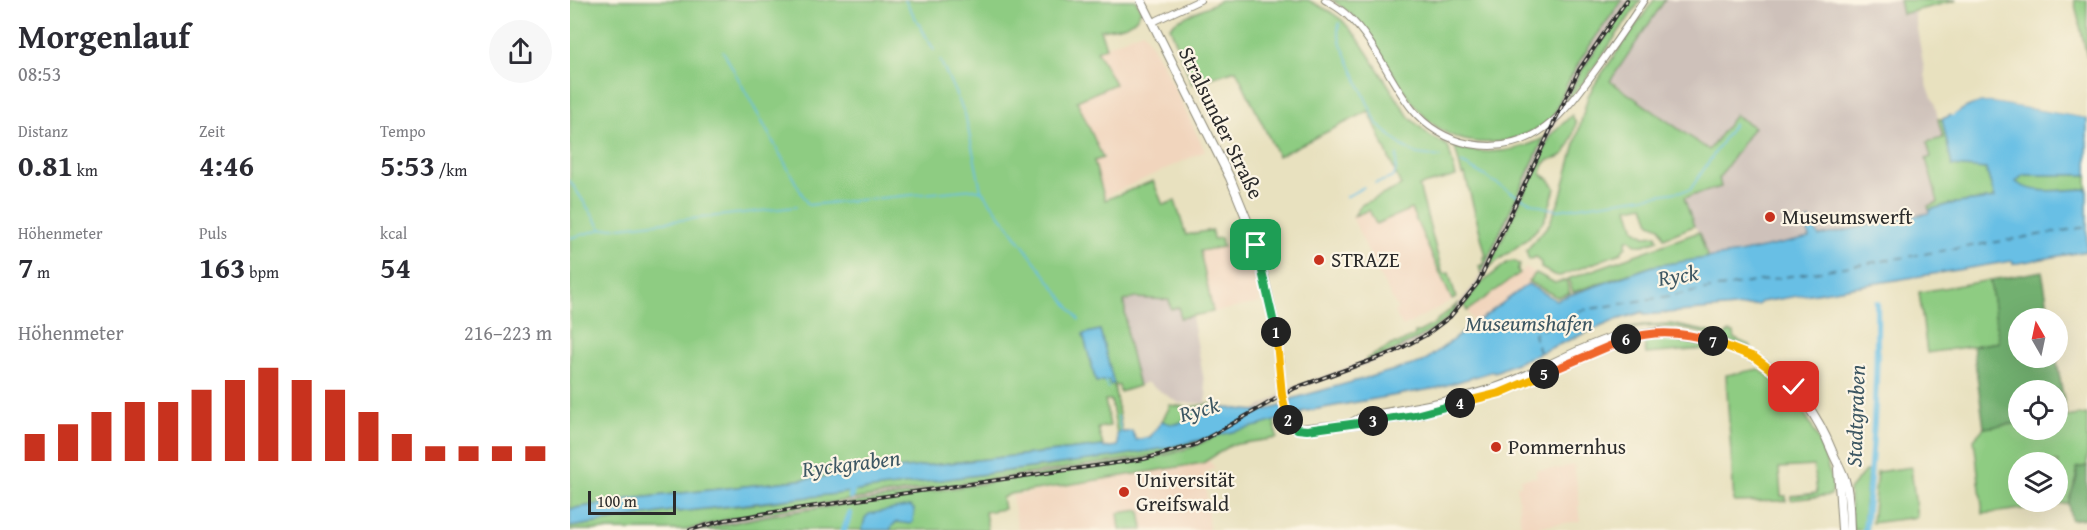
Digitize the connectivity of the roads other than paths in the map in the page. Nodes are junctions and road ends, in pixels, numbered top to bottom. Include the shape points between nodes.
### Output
1 (1141, 0) edge
2 (1200, 0) edge
3 (1325, 0) edge
4 (1644, 0) edge
5 (1153, 22) junction
6 (1838, 467) junction
7 (1842, 530) edge
8 (1850, 530) edge

1 - 5 main road, Stralsunder Straße
2 - 5 street
3 - 4 street via 1347,15 1362,32 1414,112 1441,134 1463,143 1495,146 1519,141 1555,121
5 - 6 main road, Stralsunder Straße via 1249,225 1276,332 1286,416 1297,429 1415,415 1500,393 1617,342 1660,332 1717,342 1754,357 1782,377 1811,407
6 - 7 main road
6 - 8 main road via 1847,487

